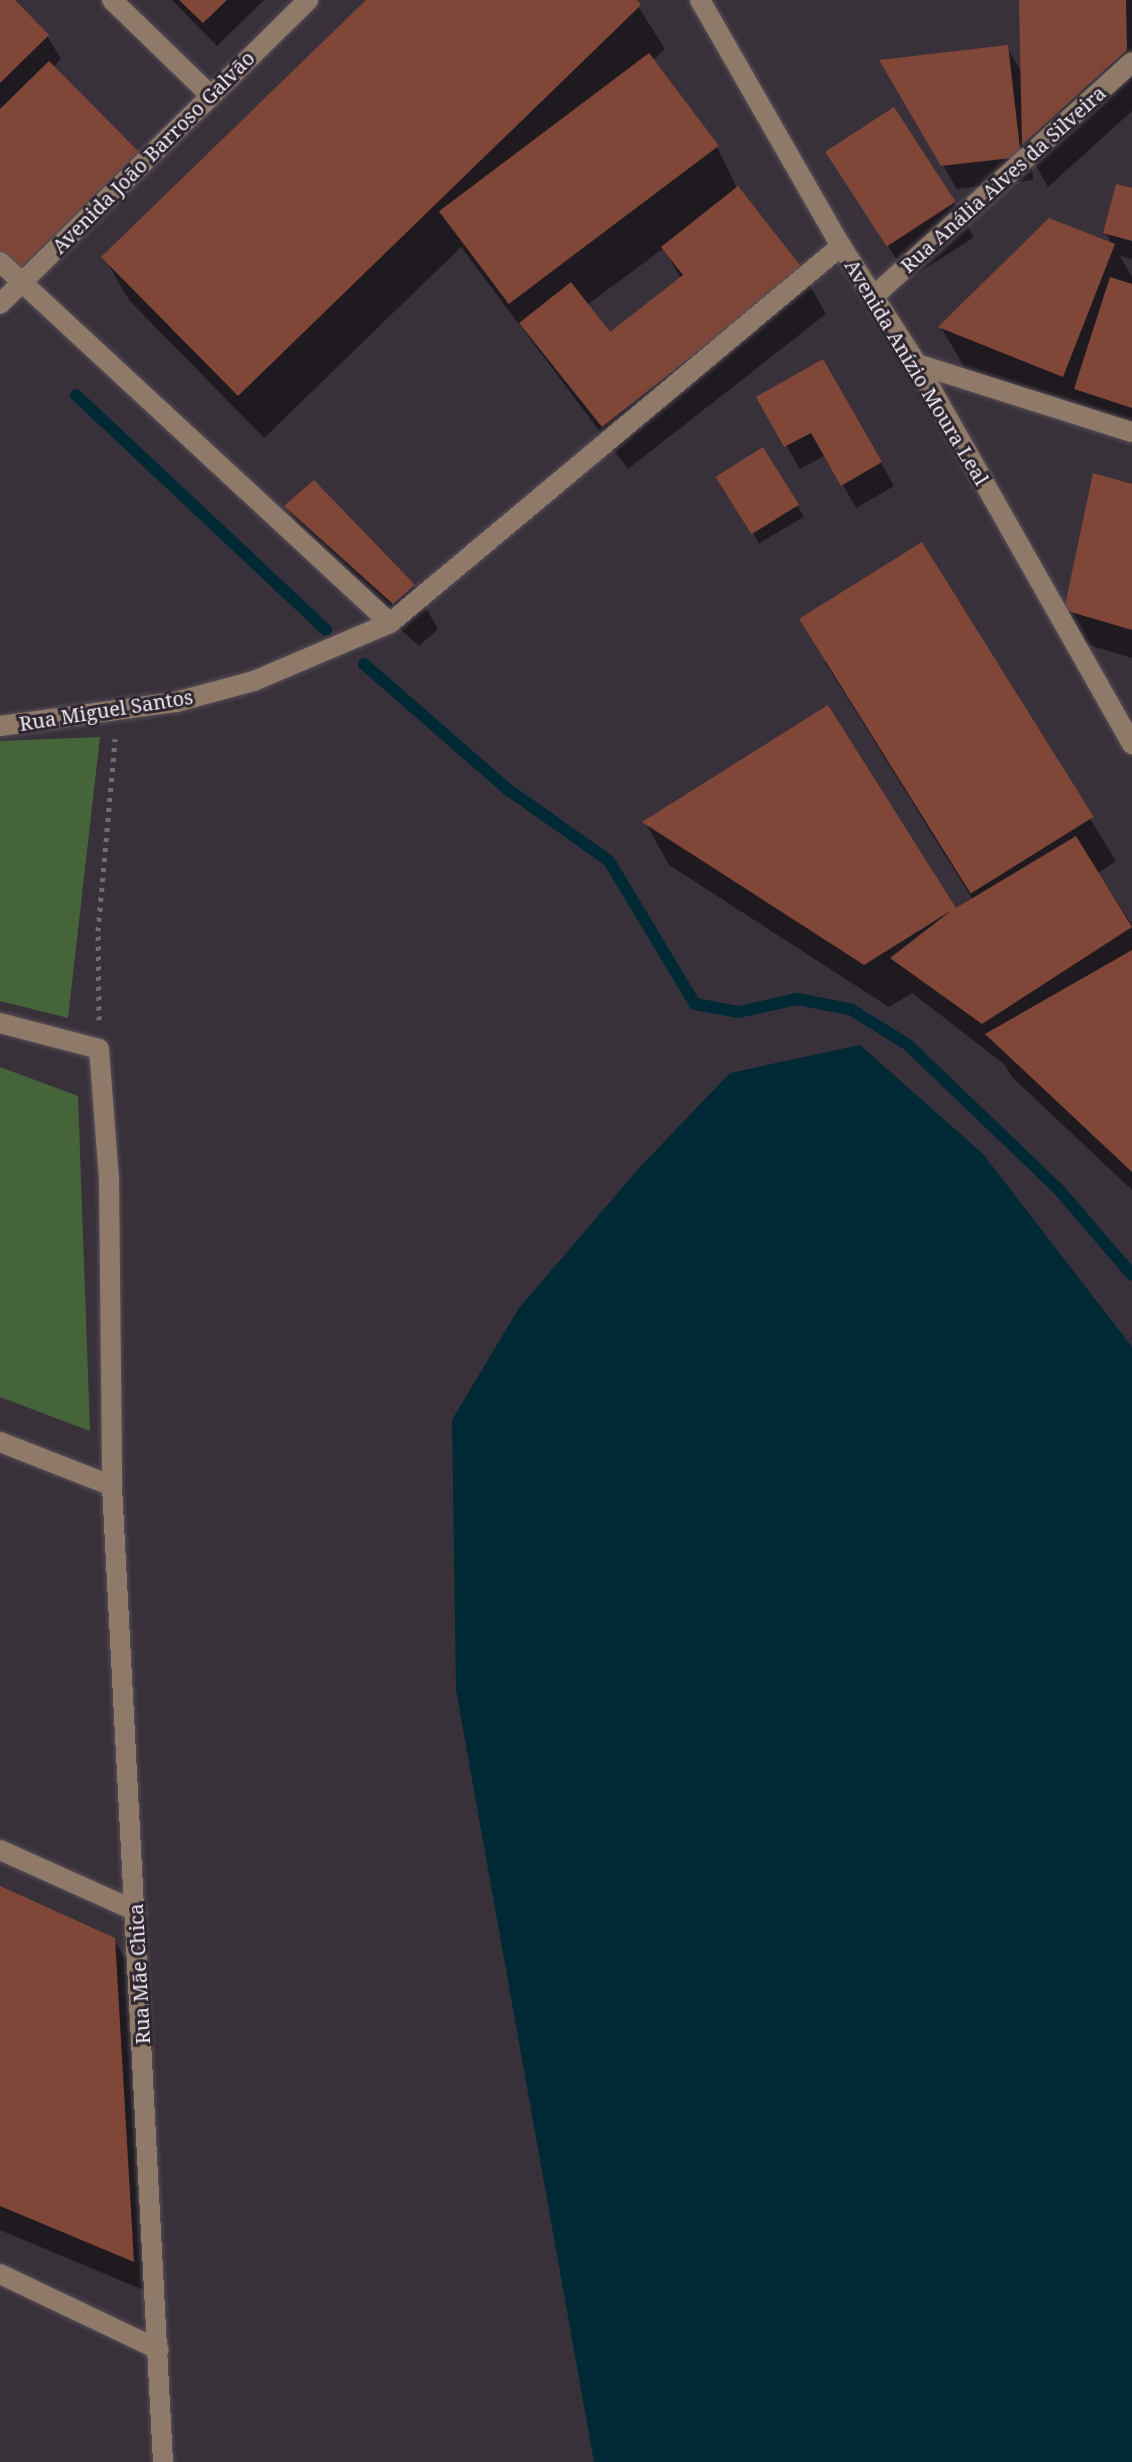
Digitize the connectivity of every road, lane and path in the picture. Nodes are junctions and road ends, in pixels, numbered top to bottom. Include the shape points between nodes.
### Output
1 (112, 0) edge
2 (308, 0) edge
3 (700, 0) edge
4 (1132, 62) edge
5 (209, 94) junction
6 (841, 246) junction
7 (0, 262) edge
8 (22, 283) junction
9 (874, 296) junction
10 (0, 304) edge
11 (917, 364) junction
12 (1132, 432) edge
13 (390, 623) junction
14 (120, 711) junction
15 (0, 726) edge
16 (1132, 744) edge
17 (0, 1023) edge
18 (99, 1049) junction
19 (0, 1442) edge
20 (112, 1486) junction
21 (0, 1850) edge
22 (136, 1911) junction
23 (0, 2274) edge
24 (159, 2350) junction
25 (163, 2462) edge

1 - 5 street
2 - 5 street, Avenida João Barroso Galvão
3 - 6 street, Avenida Anízio Moura Leal
4 - 9 street, Rua Anália Alves da Silveira
5 - 8 street, Avenida João Barroso Galvão
6 - 9 street, Avenida Anízio Moura Leal
6 - 13 street, Rua Miguel Santos
7 - 8 street
8 - 10 street, Avenida João Barroso Galvão
8 - 13 street
9 - 11 street, Avenida Anízio Moura Leal
11 - 12 street
11 - 16 street, Avenida Anízio Moura Leal
13 - 14 street, Rua Miguel Santos via 254,681
14 - 15 street, Rua Miguel Santos
14 - 18 path via 108,779 98,931
17 - 18 street
18 - 20 street, Rua Mãe Chica via 109,1179
19 - 20 street
20 - 22 street, Rua Mãe Chica
21 - 22 street
22 - 24 street, Rua Mãe Chica
23 - 24 street
24 - 25 street, Rua Mãe Chica

